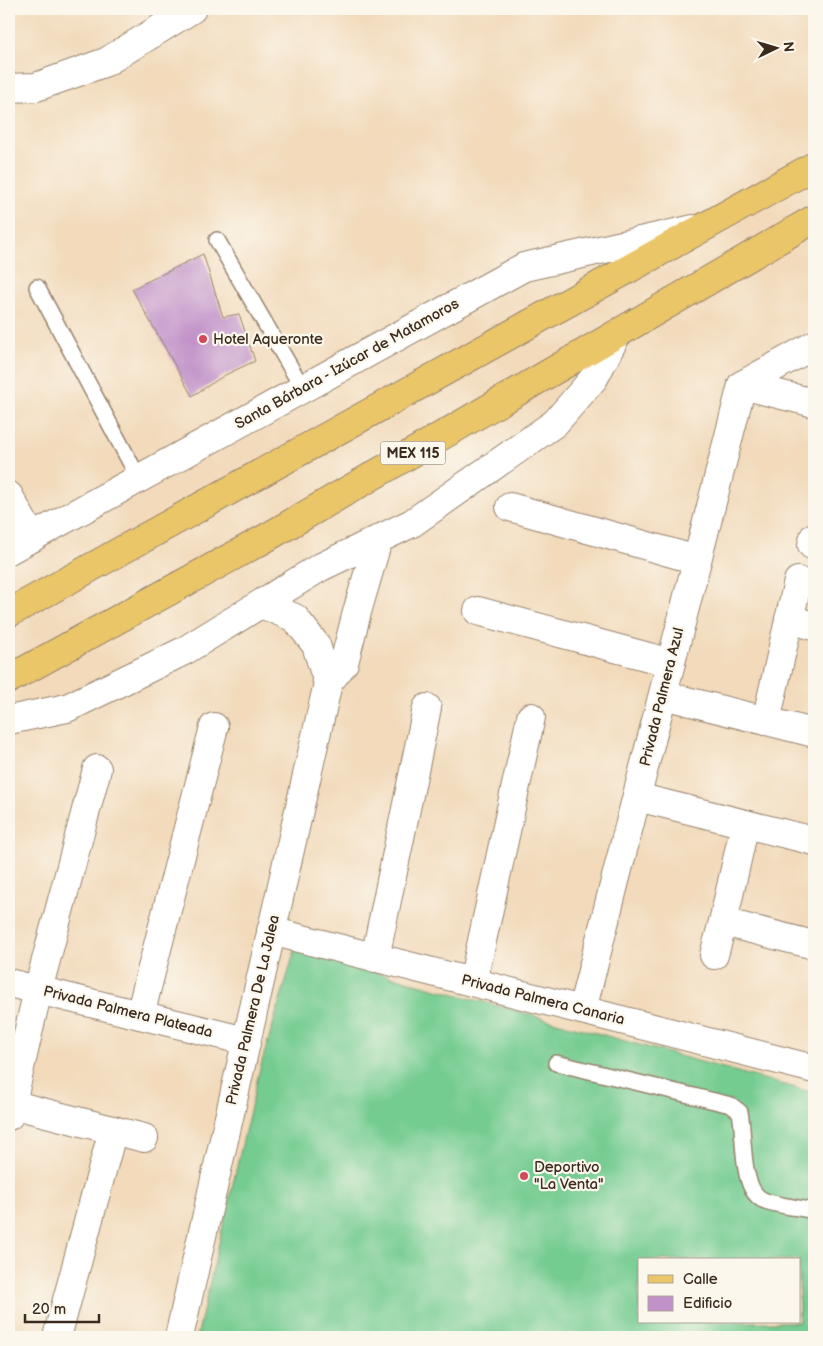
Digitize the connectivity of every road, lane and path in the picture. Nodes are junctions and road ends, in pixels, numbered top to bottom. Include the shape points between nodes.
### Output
1 (192, 9) edge
2 (9, 88) edge
3 (814, 166) edge
4 (814, 220) edge
5 (703, 227) junction
6 (217, 240) dead end
7 (37, 287) dead end
8 (617, 334) junction
9 (814, 345) edge
10 (742, 385) junction
11 (302, 388) junction
12 (814, 403) edge
13 (139, 479) junction
14 (9, 496) edge
15 (510, 507) dead end
16 (378, 540) junction
17 (20, 544) edge
18 (697, 560) junction
19 (798, 581) dead end
20 (261, 604) junction
21 (478, 610) dead end
22 (9, 613) edge
23 (802, 622) edge
24 (671, 663) junction
25 (9, 679) edge
26 (328, 683) junction
27 (663, 695) junction
28 (427, 708) dead end
29 (531, 717) dead end
30 (9, 720) edge
31 (766, 721) junction
32 (214, 727) dead end
33 (814, 733) edge
34 (97, 769) dead end
35 (637, 797) junction
36 (745, 824) junction
37 (814, 841) edge
38 (724, 922) junction
39 (272, 932) junction
40 (814, 945) edge
41 (714, 955) dead end
42 (375, 958) junction
43 (473, 982) junction
44 (9, 983) edge
45 (38, 990) junction
46 (582, 1010) junction
47 (140, 1015) junction
48 (246, 1041) junction
49 (556, 1063) dead end
50 (814, 1069) edge
51 (10, 1110) edge
52 (113, 1130) junction
53 (144, 1138) dead end
54 (814, 1211) edge
55 (57, 1337) edge
56 (179, 1337) edge

1 - 2 street via 106,62 36,87
3 - 5 main road
4 - 8 main road, MEX 115
5 - 11 street, Santa Bárbara - Izúcar de Matamoros via 524,267
5 - 22 main road
6 - 11 lane
7 - 13 lane
8 - 16 street via 594,378 556,422 412,523
8 - 25 main road, MEX 115 via 266,538
9 - 10 street
10 - 12 street
10 - 18 street, Privada Palmera Azul
11 - 13 street, Santa Bárbara - Izúcar de Matamoros
13 - 17 street, Santa Bárbara - Izúcar de Matamoros
14 - 17 street
15 - 18 street
16 - 20 street via 319,568
16 - 26 street, Privada Palmera De La Jalea via 344,663
18 - 24 street, Privada Palmera Azul
19 - 23 street
20 - 26 street via 295,618 316,645
20 - 30 street via 184,651 67,708
21 - 24 street
23 - 31 street
24 - 27 street, Privada Palmera Azul
26 - 39 street, Privada Palmera De La Jalea
27 - 31 street
27 - 35 street, Privada Palmera Azul
28 - 42 street
29 - 43 street
31 - 33 street
32 - 47 street
34 - 45 street
35 - 36 street
35 - 46 street, Privada Palmera Azul
36 - 37 street
36 - 38 street
38 - 40 street
38 - 41 street
39 - 42 street, Privada Palmera Canaria
39 - 48 street, Privada Palmera De La Jalea
42 - 43 street, Privada Palmera Canaria
43 - 46 street, Privada Palmera Canaria
44 - 45 street, Privada Palmera Plateada
45 - 47 street, Privada Palmera Plateada
45 - 51 street
46 - 50 street, Privada Palmera Canaria
47 - 48 street, Privada Palmera Plateada
48 - 56 street, Privada Palmera De La Jalea
49 - 54 lane via 731,1105 740,1112 747,1176 752,1192 762,1200
51 - 52 street
52 - 53 street
52 - 55 street

